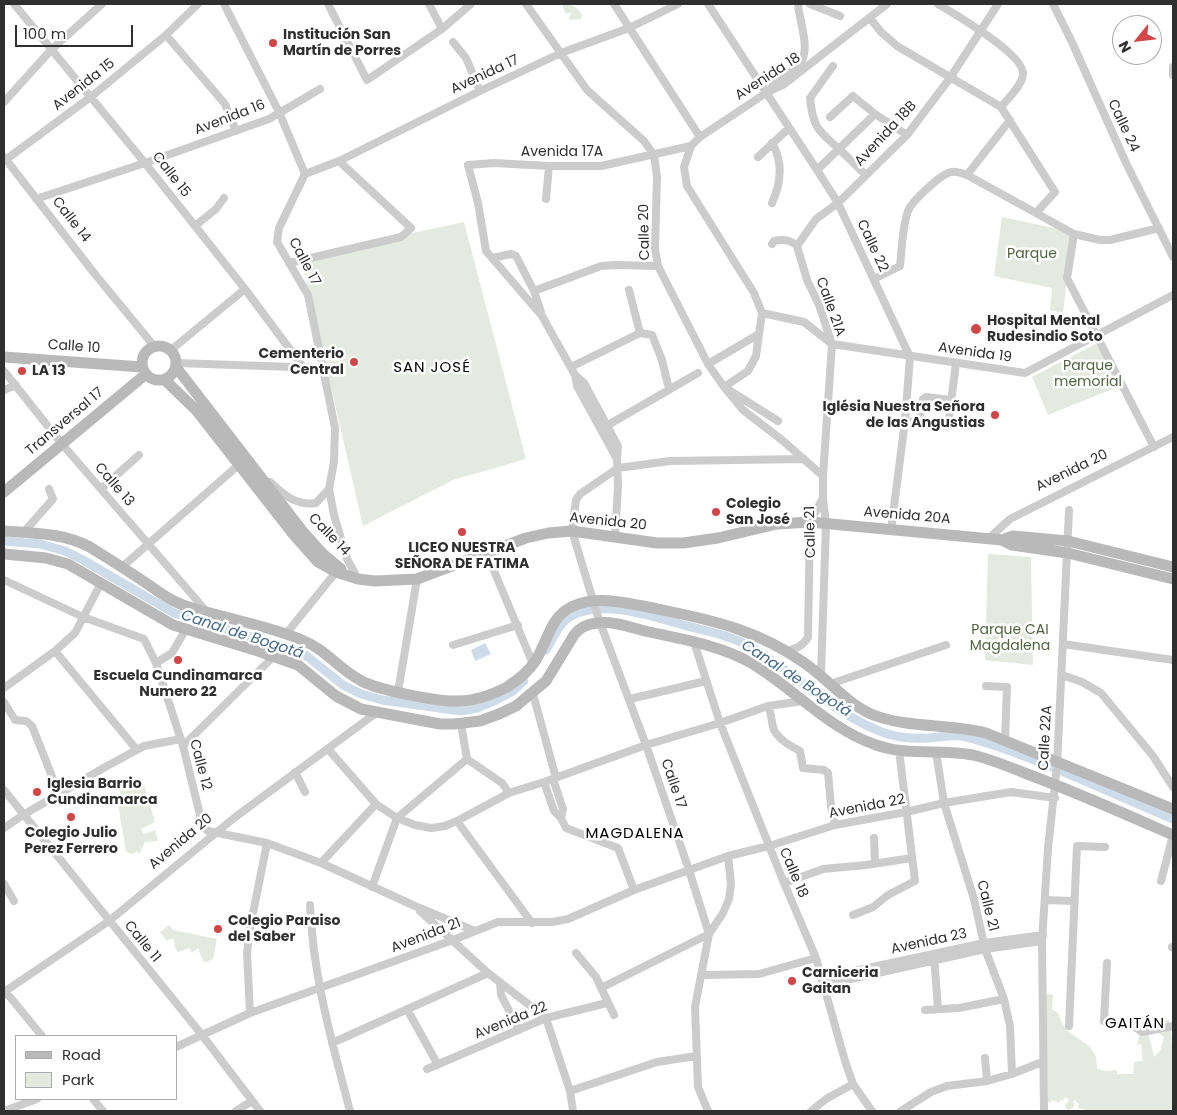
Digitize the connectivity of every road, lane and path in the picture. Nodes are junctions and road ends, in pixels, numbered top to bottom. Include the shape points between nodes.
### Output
1 (14, 4) edge
2 (102, 4) edge
3 (198, 4) edge
4 (224, 4) edge
5 (328, 4) edge
6 (429, 4) edge
7 (471, 4) edge
8 (526, 4) edge
9 (614, 4) edge
10 (678, 4) edge
11 (708, 4) edge
12 (798, 4) edge
13 (810, 4) edge
14 (887, 4) edge
15 (938, 4) edge
16 (998, 4) edge
17 (1053, 4) edge
18 (840, 16) dead end
19 (870, 18) junction
20 (630, 28) junction
21 (442, 29) junction
22 (981, 31) junction
23 (166, 35) junction
24 (453, 42) dead end
25 (52, 50) junction
26 (561, 53) junction
27 (833, 66) dead end
28 (1173, 66) edge
29 (1173, 75) edge
30 (950, 78) junction
31 (320, 89) dead end
32 (480, 91) junction
33 (766, 93) junction
34 (92, 96) junction
35 (4, 102) edge
36 (1002, 108) junction
37 (279, 112) junction
38 (875, 114) junction
39 (830, 117) dead end
40 (1010, 120) junction
41 (789, 128) junction
42 (236, 131) junction
43 (907, 135) junction
44 (700, 137) junction
45 (772, 143) junction
46 (691, 146) junction
47 (839, 149) junction
48 (654, 155) junction
49 (758, 156) dead end
50 (4, 159) edge
51 (339, 160) junction
52 (145, 163) junction
53 (549, 166) junction
54 (818, 170) junction
55 (306, 174) junction
56 (966, 174) junction
57 (866, 175) junction
58 (36, 198) junction
59 (224, 198) dead end
60 (546, 199) dead end
61 (772, 203) dead end
62 (838, 203) junction
63 (1036, 213) junction
64 (195, 226) junction
65 (1159, 228) junction
66 (1074, 234) junction
67 (772, 244) dead end
68 (797, 246) junction
69 (1173, 257) edge
70 (492, 258) junction
71 (289, 263) junction
72 (658, 266) junction
73 (874, 278) junction
74 (244, 289) junction
75 (630, 290) dead end
76 (534, 291) junction
77 (1173, 295) edge
78 (762, 313) junction
79 (542, 316) junction
80 (640, 333) junction
81 (759, 334) junction
82 (1097, 336) junction
83 (832, 344) junction
84 (154, 346) junction
85 (171, 350) junction
86 (4, 357) edge
87 (910, 357) junction
88 (708, 364) junction
89 (956, 364) junction
90 (177, 366) junction
91 (303, 367) junction
92 (571, 367) junction
93 (322, 368) junction
94 (144, 370) junction
95 (4, 371) edge
96 (698, 373) dead end
97 (575, 375) junction
98 (165, 380) junction
99 (16, 385) junction
100 (724, 387) junction
101 (669, 389) junction
102 (4, 390) edge
103 (951, 400) junction
104 (778, 421) dead end
105 (905, 421) junction
106 (919, 422) junction
107 (608, 424) junction
108 (1173, 437) edge
109 (62, 444) junction
110 (1154, 447) junction
111 (139, 455) dead end
112 (617, 459) junction
113 (804, 459) junction
114 (242, 462) junction
115 (618, 468) junction
116 (823, 476) junction
117 (101, 488) junction
118 (49, 489) dead end
119 (329, 489) junction
120 (4, 492) edge
121 (823, 498) junction
122 (1069, 510) dead end
123 (810, 522) junction
124 (826, 524) junction
125 (891, 530) junction
126 (4, 531) edge
127 (572, 531) junction
128 (24, 532) junction
129 (615, 536) junction
130 (988, 539) junction
131 (148, 543) junction
132 (809, 544) junction
133 (825, 545) junction
134 (1068, 547) junction
135 (4, 554) edge
136 (487, 554) junction
137 (122, 566) junction
138 (1173, 567) edge
139 (336, 572) junction
140 (354, 578) junction
141 (417, 579) junction
142 (1173, 579) edge
143 (4, 580) edge
144 (101, 583) junction
145 (593, 603) junction
146 (208, 613) junction
147 (83, 617) junction
148 (599, 621) junction
149 (518, 625) junction
150 (186, 629) junction
151 (286, 634) junction
152 (694, 642) junction
153 (1063, 644) junction
154 (453, 645) dead end
155 (946, 645) dead end
156 (55, 651) junction
157 (788, 651) junction
158 (274, 656) junction
159 (1173, 660) edge
160 (156, 662) junction
161 (533, 664) junction
162 (821, 675) junction
163 (1062, 675) junction
164 (706, 681) junction
165 (830, 684) junction
166 (986, 686) dead end
167 (4, 687) edge
168 (398, 692) junction
169 (533, 694) junction
170 (630, 699) junction
171 (803, 701) junction
172 (4, 702) edge
173 (768, 706) junction
174 (376, 713) junction
175 (720, 723) junction
176 (460, 724) junction
177 (1005, 740) junction
178 (182, 742) junction
179 (646, 745) junction
180 (328, 749) junction
181 (137, 750) junction
182 (899, 750) junction
183 (936, 752) junction
184 (467, 759) junction
185 (1058, 764) junction
186 (295, 772) junction
187 (554, 779) junction
188 (544, 782) junction
189 (1056, 783) junction
190 (1173, 787) edge
191 (4, 790) edge
192 (305, 792) dead end
193 (59, 794) junction
194 (508, 794) junction
195 (1055, 798) junction
196 (944, 803) junction
197 (376, 804) junction
198 (1173, 809) edge
199 (906, 812) junction
200 (23, 815) junction
201 (397, 818) junction
202 (561, 818) junction
203 (457, 822) junction
204 (835, 825) junction
205 (4, 828) edge
206 (216, 833) junction
207 (1173, 835) edge
208 (874, 838) dead end
209 (267, 843) junction
210 (769, 846) junction
211 (1105, 847) dead end
212 (728, 856) junction
213 (912, 858) junction
214 (321, 863) junction
215 (875, 863) junction
216 (690, 870) junction
217 (1161, 881) dead end
218 (784, 883) junction
219 (4, 884) edge
220 (372, 887) junction
221 (634, 890) junction
222 (14, 900) dead end
223 (1045, 900) junction
224 (1074, 901) junction
225 (310, 905) dead end
226 (415, 906) junction
227 (853, 915) dead end
228 (109, 921) junction
229 (532, 923) junction
230 (475, 931) junction
231 (709, 934) junction
232 (1042, 938) junction
233 (453, 940) junction
234 (985, 946) junction
235 (576, 953) dead end
236 (816, 958) junction
237 (934, 958) junction
238 (1107, 963) dead end
239 (488, 972) junction
240 (701, 975) junction
241 (500, 982) junction
242 (823, 982) junction
243 (601, 988) junction
244 (319, 989) junction
245 (4, 992) edge
246 (1004, 999) junction
247 (607, 1003) junction
248 (407, 1009) junction
249 (938, 1009) junction
250 (925, 1010) dead end
251 (250, 1013) junction
252 (614, 1016) dead end
253 (546, 1018) junction
254 (1069, 1026) dead end
255 (1173, 1026) edge
256 (519, 1030) junction
257 (41, 1035) edge
258 (202, 1035) junction
259 (332, 1043) junction
260 (178, 1046) edge
261 (696, 1056) junction
262 (985, 1058) dead end
263 (1042, 1062) junction
264 (438, 1064) junction
265 (427, 1069) dead end
266 (1012, 1074) junction
267 (987, 1081) junction
268 (853, 1084) junction
269 (570, 1091) junction
270 (34, 1100) edge
271 (94, 1100) edge
272 (252, 1101) junction
273 (4, 1111) edge
274 (103, 1111) edge
275 (236, 1111) edge
276 (260, 1111) edge
277 (350, 1111) edge
278 (573, 1111) edge
279 (708, 1111) edge
280 (811, 1111) edge
281 (872, 1111) edge
282 (901, 1111) edge
283 (1044, 1111) edge

1 - 25 street, Calle 15
2 - 25 street
3 - 23 street, Avenida 15
4 - 37 street
5 - 21 street via 367,80
6 - 21 street
7 - 21 street
8 - 26 street
9 - 20 street
10 - 20 street, Avenida 17
11 - 33 street, Calle 22
12 - 33 street via 806,52 799,65
13 - 18 street
14 - 19 street, Avenida 18
15 - 22 street
16 - 22 street, Avenida 18B
17 - 65 street, Calle 24
19 - 30 street via 897,46
19 - 33 street, Avenida 18 via 783,85
20 - 26 street, Avenida 17
20 - 44 street
22 - 30 street, Avenida 18B
22 - 36 street via 1006,50 1023,70 1023,77
23 - 34 street, Avenida 15
23 - 42 street via 225,104
24 - 32 street via 466,58
25 - 34 street, Calle 15
25 - 35 street
26 - 32 street, Avenida 17
26 - 48 street via 587,90 644,141
27 - 47 street via 810,98 811,110 821,134
28 - 29 street
30 - 36 street
30 - 43 street, Avenida 18B
31 - 37 street, Avenida 16
32 - 51 street, Avenida 17
33 - 41 street, Calle 22
33 - 44 street, Avenida 18
34 - 50 street, Avenida 15
34 - 52 street, Calle 15
36 - 40 street
37 - 42 street, Avenida 16
37 - 55 street
38 - 39 street via 853,96
38 - 43 street
38 - 47 street
40 - 56 street
40 - 63 street via 1055,192
41 - 45 street
41 - 54 street, Calle 22
42 - 52 street, Avenida 16
43 - 57 street, Avenida 18B
44 - 46 street, Avenida 18
45 - 49 street
45 - 61 street via 780,160 779,187
46 - 48 street
46 - 78 street via 684,167 688,186 754,293
47 - 54 street
47 - 57 street
48 - 53 street, Avenida 17A via 600,166
48 - 72 street, Calle 20
50 - 58 street, Calle 14
51 - 55 street, Avenida 17
51 - 71 street via 411,228 401,237
52 - 58 street, Avenida 16
52 - 64 street, Calle 15
53 - 60 street
53 - 70 street, Avenida 17A via 468,165 486,251
54 - 62 street, Calle 22
55 - 71 street, Calle 17 via 279,228 277,242
56 - 63 street
56 - 73 street via 953,171 945,174 914,202 906,219 900,266
57 - 62 street, Avenida 18B
58 - 84 street, Calle 14
59 - 64 street
62 - 68 street, Avenida 18B via 816,219
62 - 73 street, Calle 22
63 - 66 street
64 - 74 street, Calle 15
65 - 66 street via 1110,240
65 - 69 street, Calle 24
66 - 82 street via 1067,278
67 - 68 street via 779,240 793,242
68 - 83 street, Calle 21A
70 - 76 street via 516,256
70 - 79 street
71 - 93 street, Calle 17 via 308,295
72 - 76 street via 601,266
72 - 88 street, Calle 20
73 - 87 street, Calle 22
74 - 85 street
74 - 91 street, Calle 15
75 - 80 street
76 - 79 street
77 - 82 street, Avenida 19
78 - 81 street
78 - 83 street, Avenida 19 via 804,322
79 - 92 street
80 - 92 street
80 - 101 street via 652,335
81 - 88 street
81 - 100 street via 756,356 748,371
82 - 89 street, Avenida 19 via 1025,373
82 - 110 street
83 - 87 street, Avenida 19
83 - 116 street, Calle 21A
84 - 85 main road
84 - 94 main road via 144,354
85 - 90 main road
86 - 94 main road, Calle 10
87 - 89 street, Avenida 19
87 - 105 street, Calle 22
88 - 100 street, Calle 20
89 - 103 street
90 - 91 street
90 - 98 main road
90 - 114 main road, Calle 14
91 - 93 street
92 - 97 street
93 - 119 street, Calle 17 via 334,428 334,462
94 - 98 main road via 151,379
94 - 109 main road, Transversal 17
95 - 99 street, Calle 13
96 - 101 street
97 - 107 street via 584,383
97 - 112 street via 577,386
98 - 114 main road, Calle 14
99 - 102 street
99 - 109 street, Calle 13
100 - 104 street
100 - 113 street, Calle 20 via 743,410
101 - 107 street
103 - 106 street via 923,399
103 - 106 street via 948,426
105 - 106 street
105 - 125 street, Calle 22
107 - 112 street via 618,446
108 - 110 street, Avenida 20
109 - 117 street, Calle 13
109 - 120 main road, Transversal 17
110 - 130 street, Avenida 20 via 1010,519
111 - 117 street
112 - 115 street
113 - 115 street via 670,461
113 - 116 street, Calle 20
114 - 119 street via 287,498 306,505 316,504
114 - 131 street
114 - 139 main road, Calle 14 via 294,536 318,562
114 - 140 main road, Calle 14 via 323,554
115 - 127 street, Calle 17 via 580,494 576,500
115 - 129 street
116 - 121 street, Calle 21A
117 - 131 street, Calle 13
118 - 128 street via 53,499
119 - 140 street, Calle 17
121 - 123 street, Calle 21
121 - 124 street, Calle 21
122 - 134 street, Calle 22A
123 - 124 main road, Avenida 20A
123 - 129 main road, Avenida 20 via 777,524 683,543 657,543
123 - 132 street, Calle 21
124 - 125 main road, Avenida 20A
124 - 133 street, Calle 21
125 - 130 main road, Avenida 20A
126 - 128 main road
127 - 129 main road, Avenida 20
127 - 136 main road, Avenida 20 via 526,538
127 - 145 street, Calle 17
128 - 137 main road via 77,540
130 - 134 main road, Avenida 20A via 1012,545
131 - 137 street
131 - 146 street, Calle 13
132 - 133 street
132 - 157 street, Calle 21 via 808,637 799,648
133 - 162 street, Calle 21
134 - 138 main road, Avenida 20A
134 - 142 main road, Avenida 20A
134 - 153 street, Calle 22A
135 - 144 main road via 63,562
136 - 141 main road, Avenida 20
136 - 149 street
137 - 146 main road via 175,602
139 - 140 main road, Calle 14
139 - 151 street
140 - 141 main road, Avenida 20 via 375,581
141 - 168 street
143 - 147 street, Calle 12
144 - 147 street
144 - 150 main road via 162,619
145 - 148 street, Calle 17
145 - 157 main road via 619,602 720,622
145 - 161 main road via 572,606 558,616
146 - 151 main road
147 - 156 street via 75,633
147 - 160 street, Calle 12 via 144,639
148 - 152 main road
148 - 169 main road via 577,631 552,674
148 - 170 street, Calle 17
149 - 154 street
149 - 161 street
150 - 158 main road
150 - 160 street via 172,653
151 - 168 main road via 318,648 360,681
152 - 164 street, Calle 18
152 - 171 main road via 740,657
153 - 159 street
153 - 163 street, Calle 22A
155 - 165 street
156 - 167 street
156 - 181 street
157 - 162 main road
158 - 174 main road via 298,665 348,703
158 - 178 street
160 - 178 street, Calle 12
161 - 168 main road via 508,686 470,700 447,701
162 - 165 main road
163 - 185 street, Calle 22A
163 - 190 street via 1100,693 1153,756
164 - 170 street
164 - 175 street, Calle 18
165 - 177 main road via 854,704 883,718 976,730
166 - 177 street via 1007,687
169 - 176 main road via 499,714
169 - 187 street
170 - 179 street, Calle 17
171 - 173 street
171 - 182 main road via 856,737 883,748
172 - 193 street via 15,720 26,721 32,726
173 - 175 street
173 - 204 street via 774,730 800,752 803,768 824,770 828,774
174 - 176 main road via 440,724
174 - 180 street, Avenida 20
175 - 179 street
175 - 210 street, Calle 18
176 - 184 street
177 - 185 main road
178 - 181 street via 144,746
178 - 206 street, Calle 12 via 204,827
179 - 187 street
179 - 216 street, Calle 17
180 - 186 street, Avenida 20
180 - 197 street
181 - 193 street
182 - 183 main road
182 - 199 street
183 - 189 main road via 982,758
183 - 196 street, Calle 21
184 - 194 street via 502,784
184 - 201 street
185 - 189 street, Calle 22A
185 - 198 main road
186 - 192 street
186 - 206 street, Avenida 20
187 - 188 street
187 - 202 street via 562,809
188 - 194 street
188 - 202 street via 554,811
189 - 195 street, Calle 22A
189 - 207 main road
191 - 200 street, Calle 11
193 - 200 street
194 - 203 street
195 - 196 street, Avenida 22 via 1011,792
195 - 223 street, Calle 22A
196 - 199 street, Avenida 22
196 - 234 street, Calle 21 via 974,898
197 - 201 street
197 - 214 street
199 - 204 street, Avenida 22
199 - 213 street
200 - 205 street
200 - 228 street, Calle 11
201 - 203 street via 415,826 431,828
201 - 220 street
202 - 221 street via 566,828 618,848
203 - 229 street
204 - 210 street, Avenida 22
206 - 209 street
206 - 228 street, Avenida 20
207 - 217 street
208 - 215 street
209 - 214 street
209 - 251 street via 247,953
210 - 212 street, Avenida 22
210 - 218 street, Calle 18
211 - 224 street via 1077,846
212 - 216 street, Avenida 22
212 - 231 street via 729,899 724,913
213 - 215 street
213 - 227 street via 915,881 873,907
214 - 220 street
215 - 218 street via 823,869
216 - 221 street, Avenida 21
216 - 231 street, Calle 17
218 - 236 street, Calle 18
219 - 222 street
220 - 226 street
221 - 229 street, Avenida 21 via 568,919
223 - 224 street
223 - 232 street, Calle 22A
224 - 254 street
225 - 244 street
226 - 230 street
226 - 233 street
228 - 245 street, Avenida 20
228 - 258 street, Calle 11
229 - 230 street, Avenida 21 via 498,922
230 - 233 street, Avenida 21
231 - 240 street, Calle 17
231 - 243 street
232 - 234 street, Avenida 23
232 - 263 street, Calle 22A
233 - 239 street
233 - 244 street, Avenida 21
234 - 237 street, Avenida 23
234 - 246 street, Calle 21
235 - 243 street
236 - 240 street via 758,974
236 - 242 street, Calle 18
237 - 242 street, Avenida 23
237 - 249 street
238 - 255 street via 1104,1021 1131,1024 1142,1032
239 - 241 street
239 - 248 street
240 - 261 street, Calle 17 via 695,1007
241 - 253 street
241 - 256 street via 501,995
242 - 268 street, Calle 18
243 - 247 street
244 - 251 street, Avenida 21
244 - 259 street
245 - 257 street
246 - 249 street
246 - 266 street, Calle 21 via 1010,1026
247 - 252 street
247 - 253 street, Avenida 22
248 - 259 street
248 - 264 street
249 - 250 street
251 - 258 street, Avenida 21
253 - 256 street, Avenida 22
253 - 269 street
256 - 264 street, Avenida 22
258 - 260 street, Avenida 21
258 - 272 street, Calle 11
259 - 277 street
261 - 269 street via 658,1062
261 - 279 street, Calle 17 via 698,1087
262 - 267 street
263 - 266 street
263 - 283 street, Calle 22A
264 - 265 street, Avenida 22
266 - 267 street
267 - 282 street via 947,1086 930,1092
268 - 280 street
268 - 281 street, Calle 18
269 - 278 street
270 - 273 street
271 - 274 street
272 - 275 street
272 - 276 street, Calle 11

